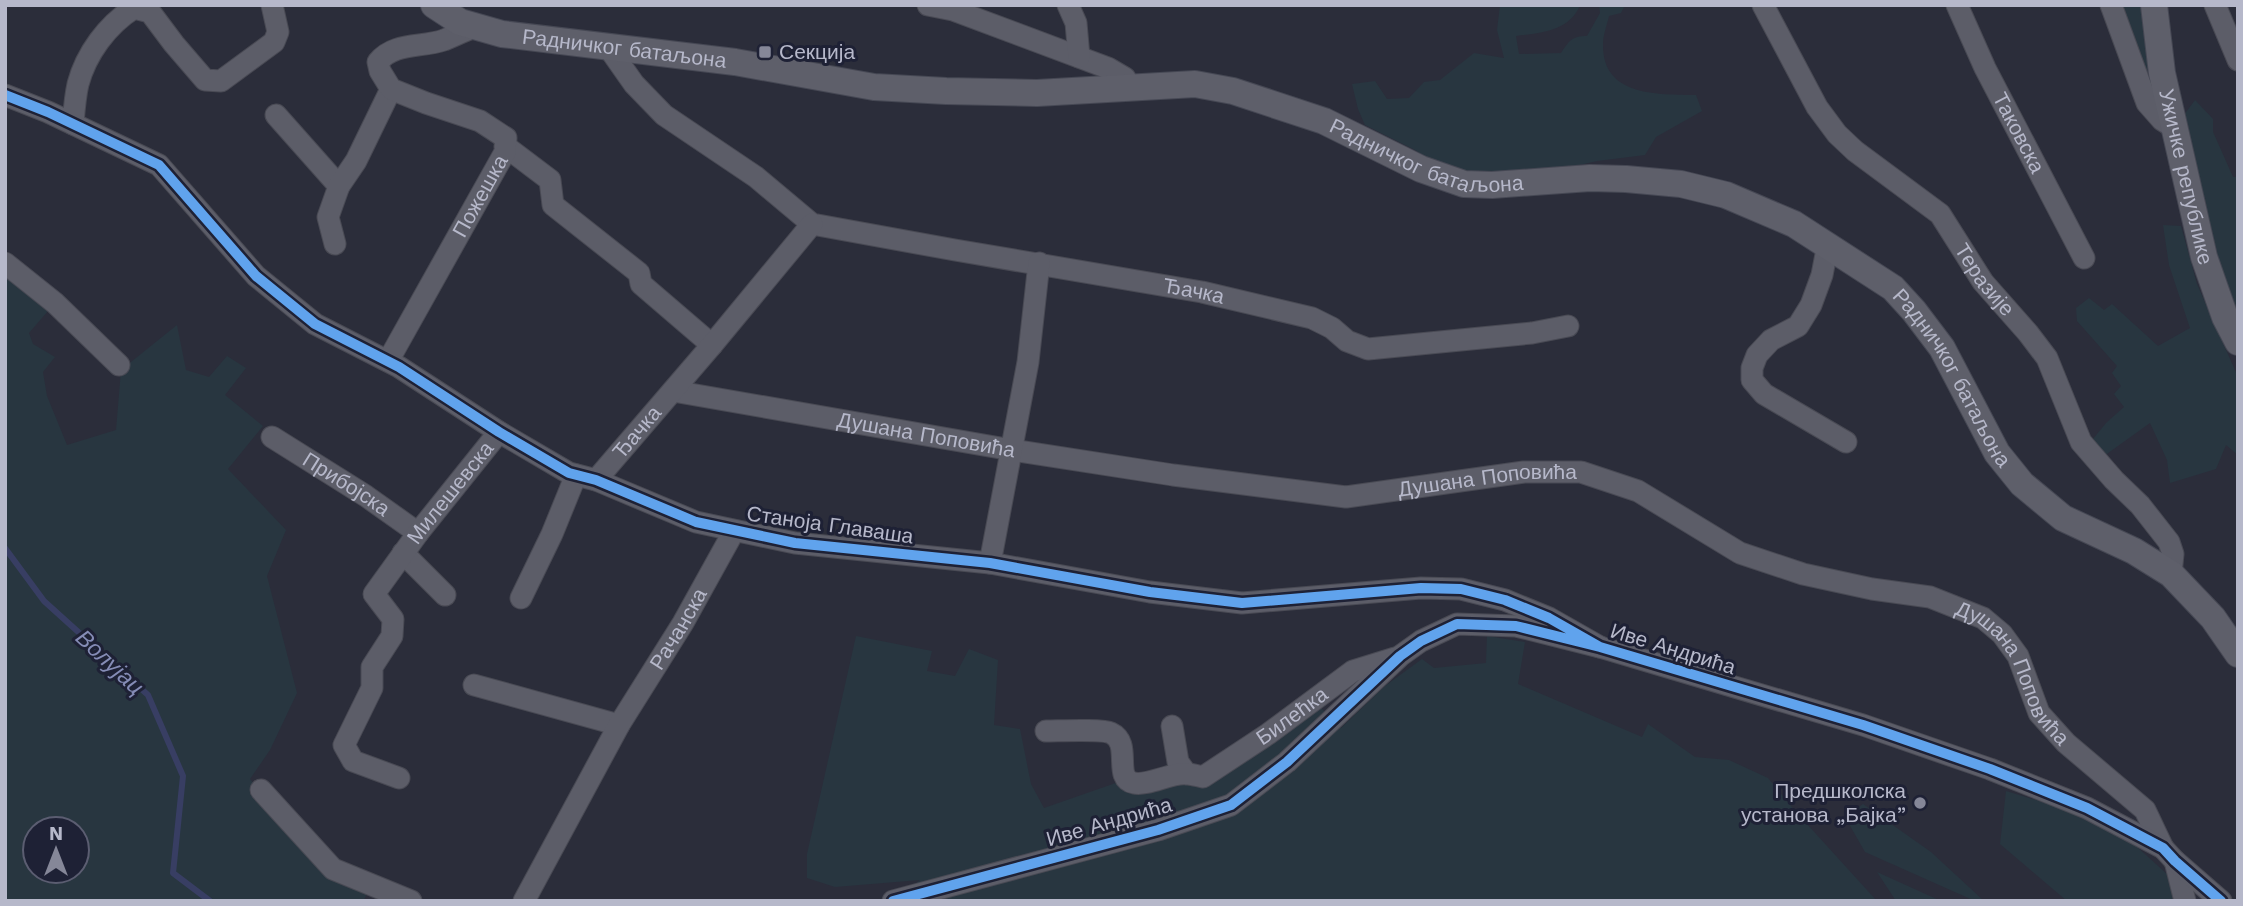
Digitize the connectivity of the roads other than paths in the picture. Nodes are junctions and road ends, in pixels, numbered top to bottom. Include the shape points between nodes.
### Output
1 (272, 5) edge
2 (434, 5) edge
3 (928, 5) edge
4 (1068, 5) edge
5 (1763, 5) edge
6 (1957, 5) edge
7 (2111, 5) edge
8 (2154, 5) edge
9 (2215, 5) edge
10 (115, 10) edge
11 (475, 27) junction
12 (608, 47) junction
13 (1079, 57) junction
14 (2238, 60) edge
15 (1130, 88) junction
16 (391, 89) junction
17 (5, 95) edge
18 (276, 114) dead end
19 (72, 124) junction
20 (2173, 127) junction
21 (505, 146) junction
22 (339, 186) junction
23 (812, 224) junction
24 (334, 244) dead end
25 (1828, 244) junction
26 (2084, 258) dead end
27 (5, 263) edge
28 (1040, 263) junction
29 (1568, 326) dead end
30 (2238, 342) edge
31 (712, 345) junction
32 (388, 361) junction
33 (119, 365) dead end
34 (673, 391) junction
35 (499, 432) junction
36 (272, 437) dead end
37 (1846, 442) dead end
38 (1012, 450) junction
39 (586, 478) junction
40 (734, 531) junction
41 (418, 533) junction
42 (403, 553) junction
43 (990, 563) junction
44 (2171, 574) junction
45 (445, 595) dead end
46 (520, 598) dead end
47 (1600, 647) junction
48 (2238, 654) edge
49 (1400, 656) junction
50 (474, 685) dead end
51 (619, 725) junction
52 (1172, 726) dead end
53 (1046, 730) dead end
54 (1186, 773) junction
55 (399, 778) dead end
56 (261, 790) dead end
57 (2169, 855) junction
58 (411, 901) edge
59 (524, 901) edge
60 (893, 901) edge
61 (2185, 901) edge
62 (2221, 901) edge

1 - 10 street via 278,32 274,42 221,81 205,80 150,12
2 - 11 main road, Радничког батаљона
3 - 13 street
4 - 13 street via 1076,23
5 - 44 street, Теразије via 1817,107 1837,134 1940,214 1983,282 2047,358 2081,442 2169,542
6 - 26 street, Таковска via 1997,93
7 - 20 street via 2147,103
8 - 20 main road, Ужичке републике
9 - 14 street
10 - 19 street via 118,18 89,55 78,85
11 - 12 main road, Радничког батаљона
11 - 16 street via 444,40 385,54 378,62
12 - 15 main road, Радничког батаљона via 735,62 874,87 1037,93
12 - 23 street, Ђачка via 634,85 664,114 756,177
13 - 15 street via 1122,76
15 - 25 main road, Радничког батаљона via 1195,85 1245,95 1324,121 1421,169 1464,184 1607,178 1700,187 1772,213
16 - 21 street, Пожешка via 480,121 506,138
16 - 22 street
17 - 19 street, Станоја Главаша
18 - 22 street
19 - 32 street, Станоја Главаша via 159,165 257,276 315,324
20 - 30 main road, Ужичке републике via 2204,257
21 - 31 street via 550,180 553,205 639,273 641,284
21 - 32 street, Пожешка
22 - 24 street via 328,217
23 - 28 street, Ђачка
23 - 31 street, Ђачка
25 - 37 street via 1811,305 1798,326 1771,340 1757,355 1752,380 1764,394
25 - 44 main road, Радничког батаљона via 1883,280 1914,311 1942,348 1997,453 2022,484 2063,518
27 - 33 street via 55,303
28 - 29 street, Ђачка via 1297,313 1368,349
28 - 38 street
31 - 34 street, Ђачка
32 - 35 street, Станоја Главаша
34 - 38 street, Душана Поповића
34 - 39 street, Ђачка
35 - 39 street, Станоја Главаша
35 - 41 street, Милешевска
36 - 41 street, Прибојска
38 - 43 street
38 - 57 street, Душана Поповића via 1346,497 1524,472 1581,472 1638,491 1740,553 1803,574 1930,597 1983,618 2018,656 2039,713 2066,743 2145,810
39 - 40 street, Станоја Главаша via 696,522
39 - 46 street
40 - 43 street, Станоја Главаша via 795,543
40 - 51 street, Рачанска
41 - 42 street, Милешевска
42 - 45 street, Милешевска
42 - 55 street, Милешевска via 374,594 393,619 392,636 372,667 372,688 344,745 353,761
43 - 47 street, Станоја Главаша via 1150,592 1242,603 1421,588 1461,589 1549,618
44 - 48 main road, Радничког батаљона via 2213,618
47 - 49 street, Иве Андрића via 1516,626 1457,624
47 - 57 street, Иве Андрића via 1863,725 1990,769 2087,808
49 - 54 street, Билећка via 1353,671 1203,777
49 - 60 street, Иве Андрића via 1287,762 1231,805 1158,830
50 - 51 street
51 - 59 street, Рачанска
52 - 54 street via 1178,762
53 - 54 street, Билећка via 1110,732 1123,751 1123,773 1135,784
56 - 58 street via 333,869
57 - 61 street
57 - 62 street, Иве Андрића

